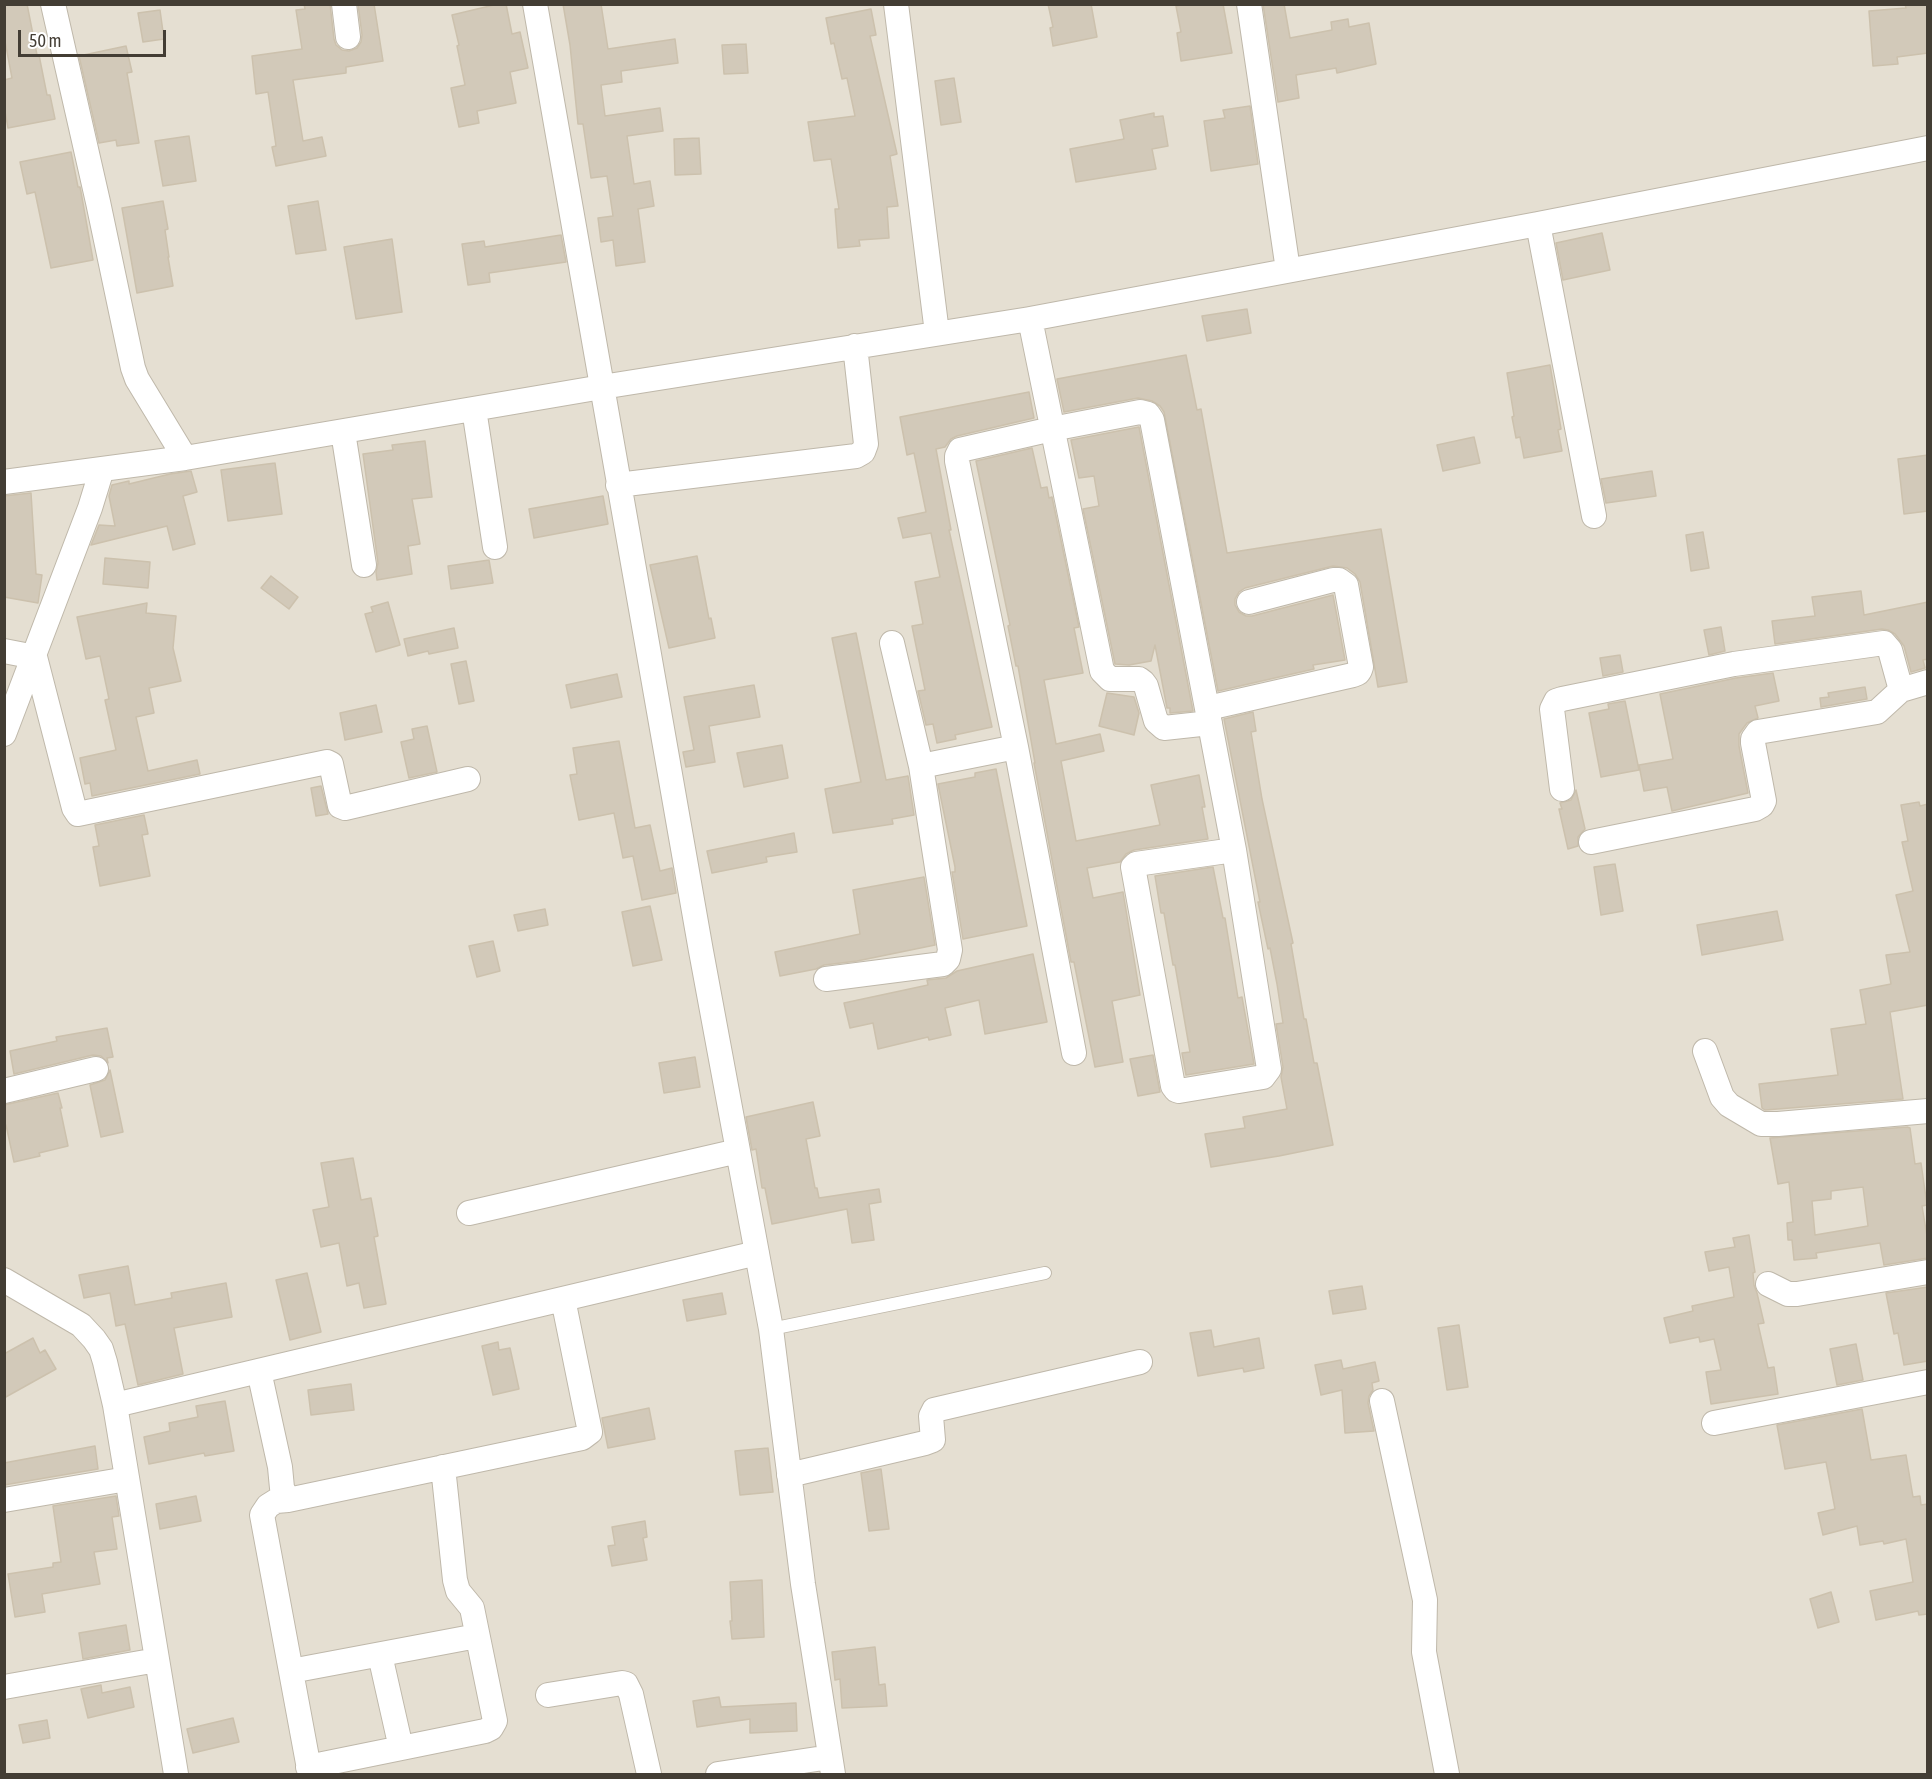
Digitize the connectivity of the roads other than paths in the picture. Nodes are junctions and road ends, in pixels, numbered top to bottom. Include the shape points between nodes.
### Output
1 (53, 4) edge
2 (344, 4) edge
3 (535, 4) edge
4 (896, 4) edge
5 (1248, 4) edge
6 (348, 37) dead end
7 (1928, 148) edge
8 (1538, 224) junction
9 (1288, 270) junction
10 (1030, 319) junction
11 (937, 333) junction
12 (855, 346) junction
13 (602, 387) junction
14 (474, 409) junction
15 (1052, 429) junction
16 (343, 432) junction
17 (185, 458) junction
18 (102, 469) junction
19 (4, 482) edge
20 (618, 485) junction
21 (1594, 516) dead end
22 (495, 547) dead end
23 (364, 565) dead end
24 (1249, 602) dead end
25 (892, 643) dead end
26 (4, 651) edge
27 (35, 657) junction
28 (1928, 682) edge
29 (1901, 690) junction
30 (1209, 716) junction
31 (4, 734) edge
32 (1016, 747) junction
33 (921, 766) junction
34 (468, 779) dead end
35 (1562, 789) dead end
36 (1591, 842) dead end
37 (1234, 850) junction
38 (826, 979) dead end
39 (1706, 1051) dead end
40 (1074, 1053) dead end
41 (96, 1069) dead end
42 (4, 1091) edge
43 (1928, 1111) edge
44 (738, 1151) junction
45 (469, 1213) dead end
46 (757, 1253) junction
47 (1928, 1272) edge
48 (1045, 1273) dead end
49 (4, 1280) edge
50 (1768, 1284) dead end
51 (563, 1299) junction
52 (771, 1329) junction
53 (1140, 1362) dead end
54 (258, 1371) junction
55 (1928, 1382) edge
56 (1382, 1401) dead end
57 (115, 1405) junction
58 (1714, 1423) dead end
59 (443, 1467) junction
60 (789, 1475) junction
61 (127, 1479) junction
62 (4, 1500) edge
63 (288, 1500) junction
64 (477, 1636) junction
65 (380, 1655) junction
66 (157, 1660) junction
67 (291, 1671) junction
68 (4, 1687) edge
69 (548, 1695) dead end
70 (401, 1748) junction
71 (831, 1766) edge
72 (309, 1771) edge
73 (176, 1774) edge
74 (649, 1774) edge
75 (718, 1774) edge
76 (1447, 1774) edge

1 - 17 street via 133,368
2 - 6 street
3 - 13 street
4 - 11 street
5 - 9 street
7 - 8 street
8 - 9 street
8 - 21 street
9 - 10 street
10 - 11 street
10 - 15 street
11 - 12 street
12 - 13 street
12 - 20 street via 866,444 863,452 856,456
13 - 14 street
13 - 20 street
14 - 16 street
14 - 22 street
15 - 30 street via 1102,671 1110,679 1143,682 1156,721 1164,728
15 - 30 street via 1140,412 1152,420
15 - 32 street via 960,450 957,456
16 - 17 street
16 - 23 street
17 - 18 street
18 - 19 street
18 - 27 street
20 - 44 street
24 - 30 street via 1339,580 1346,585 1360,670
25 - 33 street
26 - 27 street
27 - 31 street
27 - 34 street via 78,814 327,762 331,764 342,808
28 - 29 street
29 - 35 street via 1890,650 1884,643 1734,664 1562,699 1552,709
29 - 36 street via 1877,712 1758,732 1753,743 1764,801 1755,809
30 - 37 street
32 - 33 street
32 - 40 street
33 - 38 street via 950,950 948,959 943,964
37 - 37 street via 1133,867 1176,1090 1263,1077 1269,1069
39 - 43 street via 1722,1097 1761,1124
41 - 42 street
44 - 45 street
44 - 46 street
46 - 51 street
46 - 52 street
47 - 50 street via 1797,1294
48 - 52 lane
49 - 57 street via 72,1319 94,1339 105,1362
51 - 54 street
51 - 59 street via 590,1432 582,1438
52 - 60 street
53 - 60 street via 934,1410 933,1440
54 - 57 street
54 - 63 street via 282,1488
55 - 58 street
56 - 76 street via 1425,1610 1424,1652
57 - 61 street
59 - 63 street
59 - 64 street via 455,1580 458,1592 472,1608
60 - 71 street
61 - 62 street
61 - 66 street
63 - 67 street via 276,1501 262,1515
64 - 65 street
64 - 70 street via 495,1721 491,1728
65 - 67 street
65 - 70 street
66 - 68 street
66 - 73 street
67 - 72 street
69 - 74 street via 626,1684
70 - 72 street
71 - 75 street

